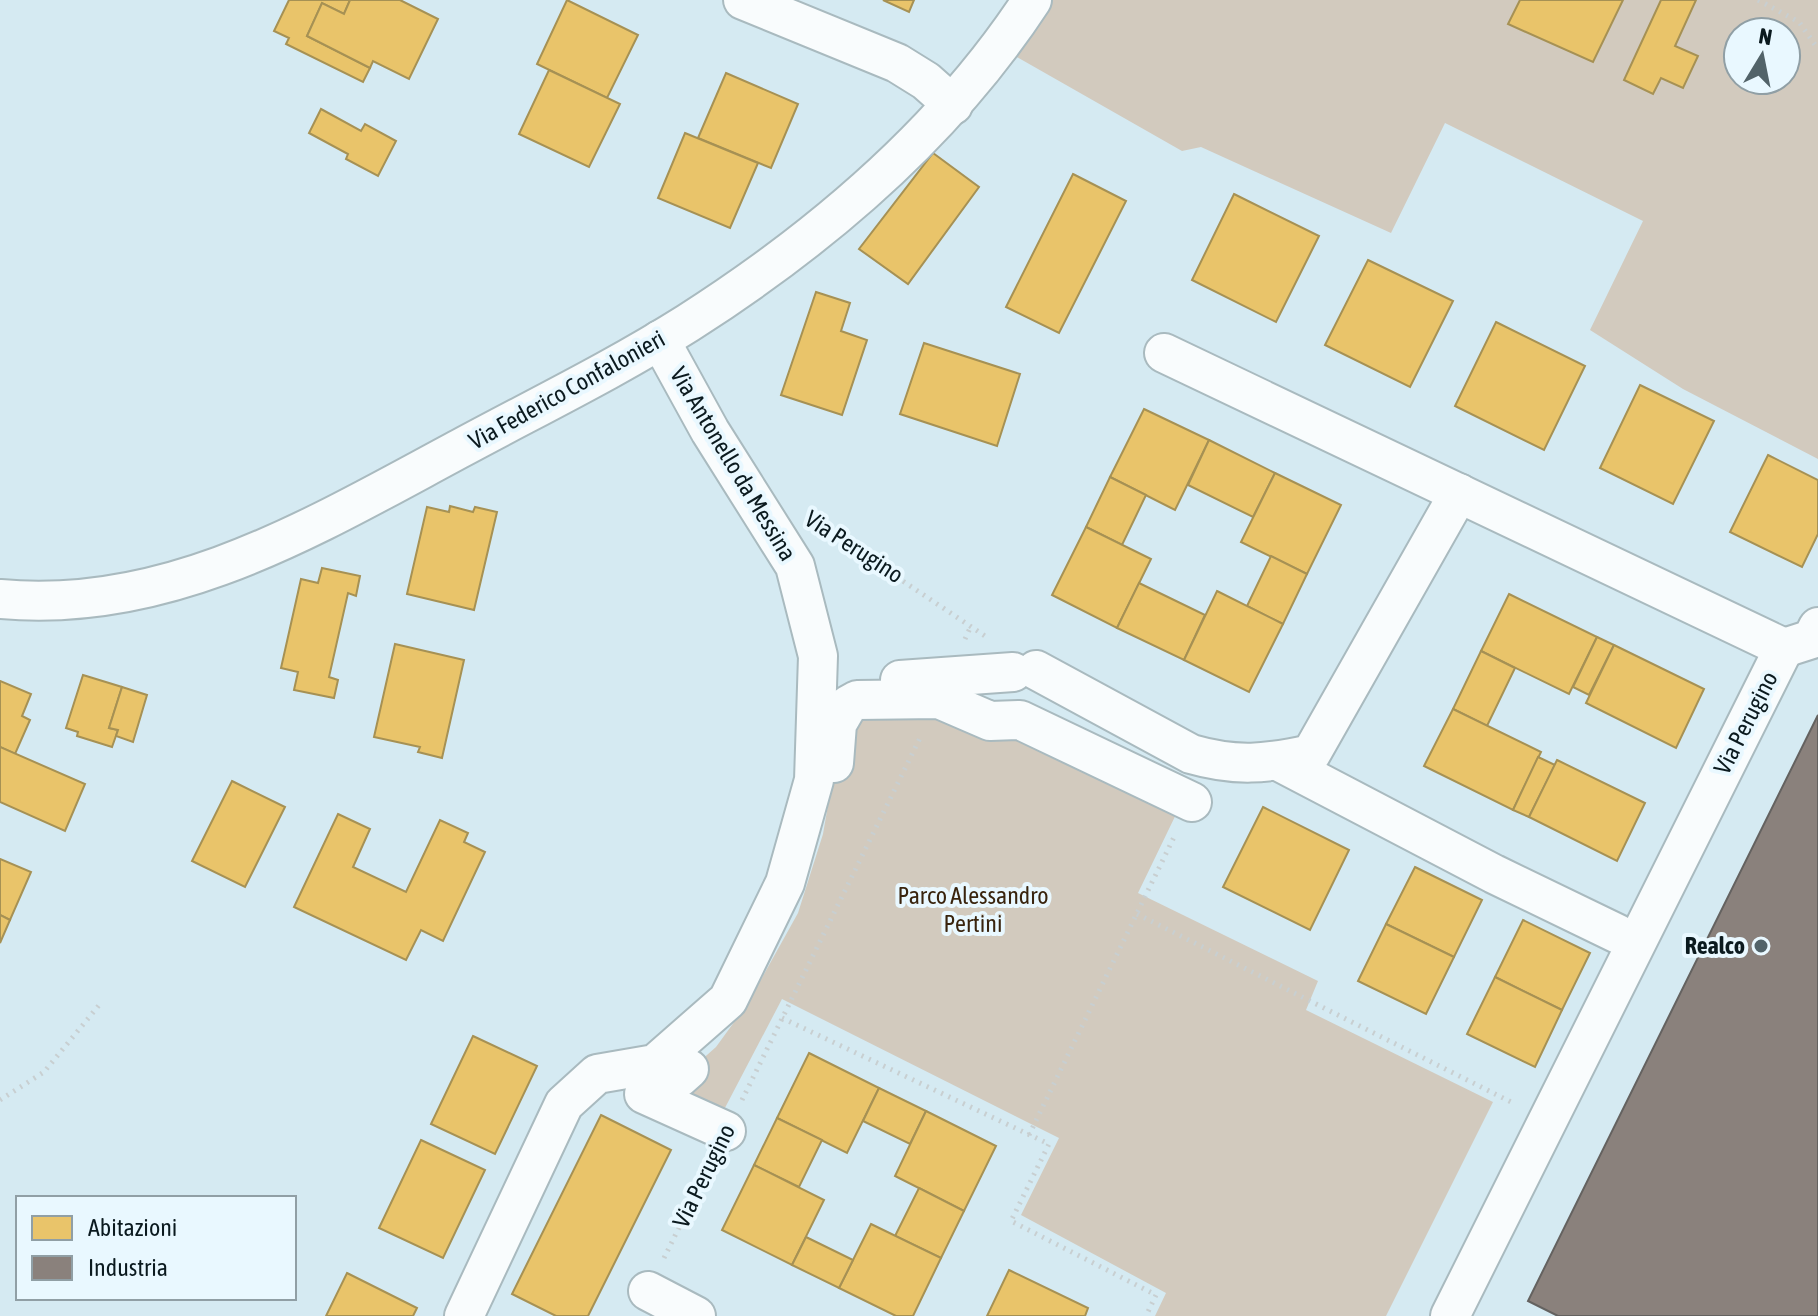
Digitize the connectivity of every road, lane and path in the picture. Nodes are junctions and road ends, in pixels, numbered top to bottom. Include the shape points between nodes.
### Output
1 (743, 0) edge
2 (1032, 0) edge
3 (1758, 0) edge
4 (1818, 49) edge
5 (953, 105) junction
6 (660, 340) junction
7 (1164, 353) dead end
8 (1459, 493) junction
9 (797, 511) dead end
10 (0, 599) edge
11 (971, 626) junction
12 (1818, 627) edge
13 (1784, 648) junction
14 (1024, 671) junction
15 (817, 683) junction
16 (943, 687) junction
17 (1278, 761) junction
18 (1192, 802) joint
19 (1137, 914) junction
20 (1618, 934) dead end
21 (100, 1004) dead end
22 (782, 1018) junction
23 (0, 1100) edge
24 (1548, 1120) junction
25 (726, 1131) junction
26 (1029, 1135) junction
27 (648, 1291) joint
28 (692, 1314) edge
29 (464, 1316) edge
30 (1146, 1316) edge
31 (1450, 1316) edge

1 - 5 street via 897,63
2 - 5 street, Via Federico Confalonieri via 1001,48
3 - 4 path via 1799,22
5 - 6 street, Via Federico Confalonieri via 812,235
6 - 10 street, Via Federico Confalonieri via 381,490 220,568 97,599
6 - 15 street, Via Antonello da Messina via 795,566 818,656
7 - 8 street, Via Perugino
8 - 13 street, Via Perugino
8 - 17 street via 1311,754
9 - 11 path, Via Perugino
11 - 14 path, Via Perugino
11 - 16 path, Via Perugino
12 - 13 street via 1812,639
13 - 24 street, Via Perugino
14 - 16 street
14 - 17 street via 1191,754 1212,760
15 - 16 street
15 - 29 street, Via Antonello da Messina via 814,780 785,883 728,1000 655,1064 597,1074 564,1104
16 - 18 street via 990,721 1020,720
16 - 22 path, Via Perugino
16 - 25 street via 848,705 837,724 821,834 797,911 715,1045 680,1077 644,1094
17 - 20 street
18 - 19 path
19 - 24 path
19 - 26 path
21 - 23 path via 44,1072
22 - 25 path, Via Perugino
22 - 26 path
24 - 31 street, Via Perugino
25 - 27 path, Via Perugino
26 - 30 path via 1049,1144 1011,1221 1156,1295
27 - 28 street

